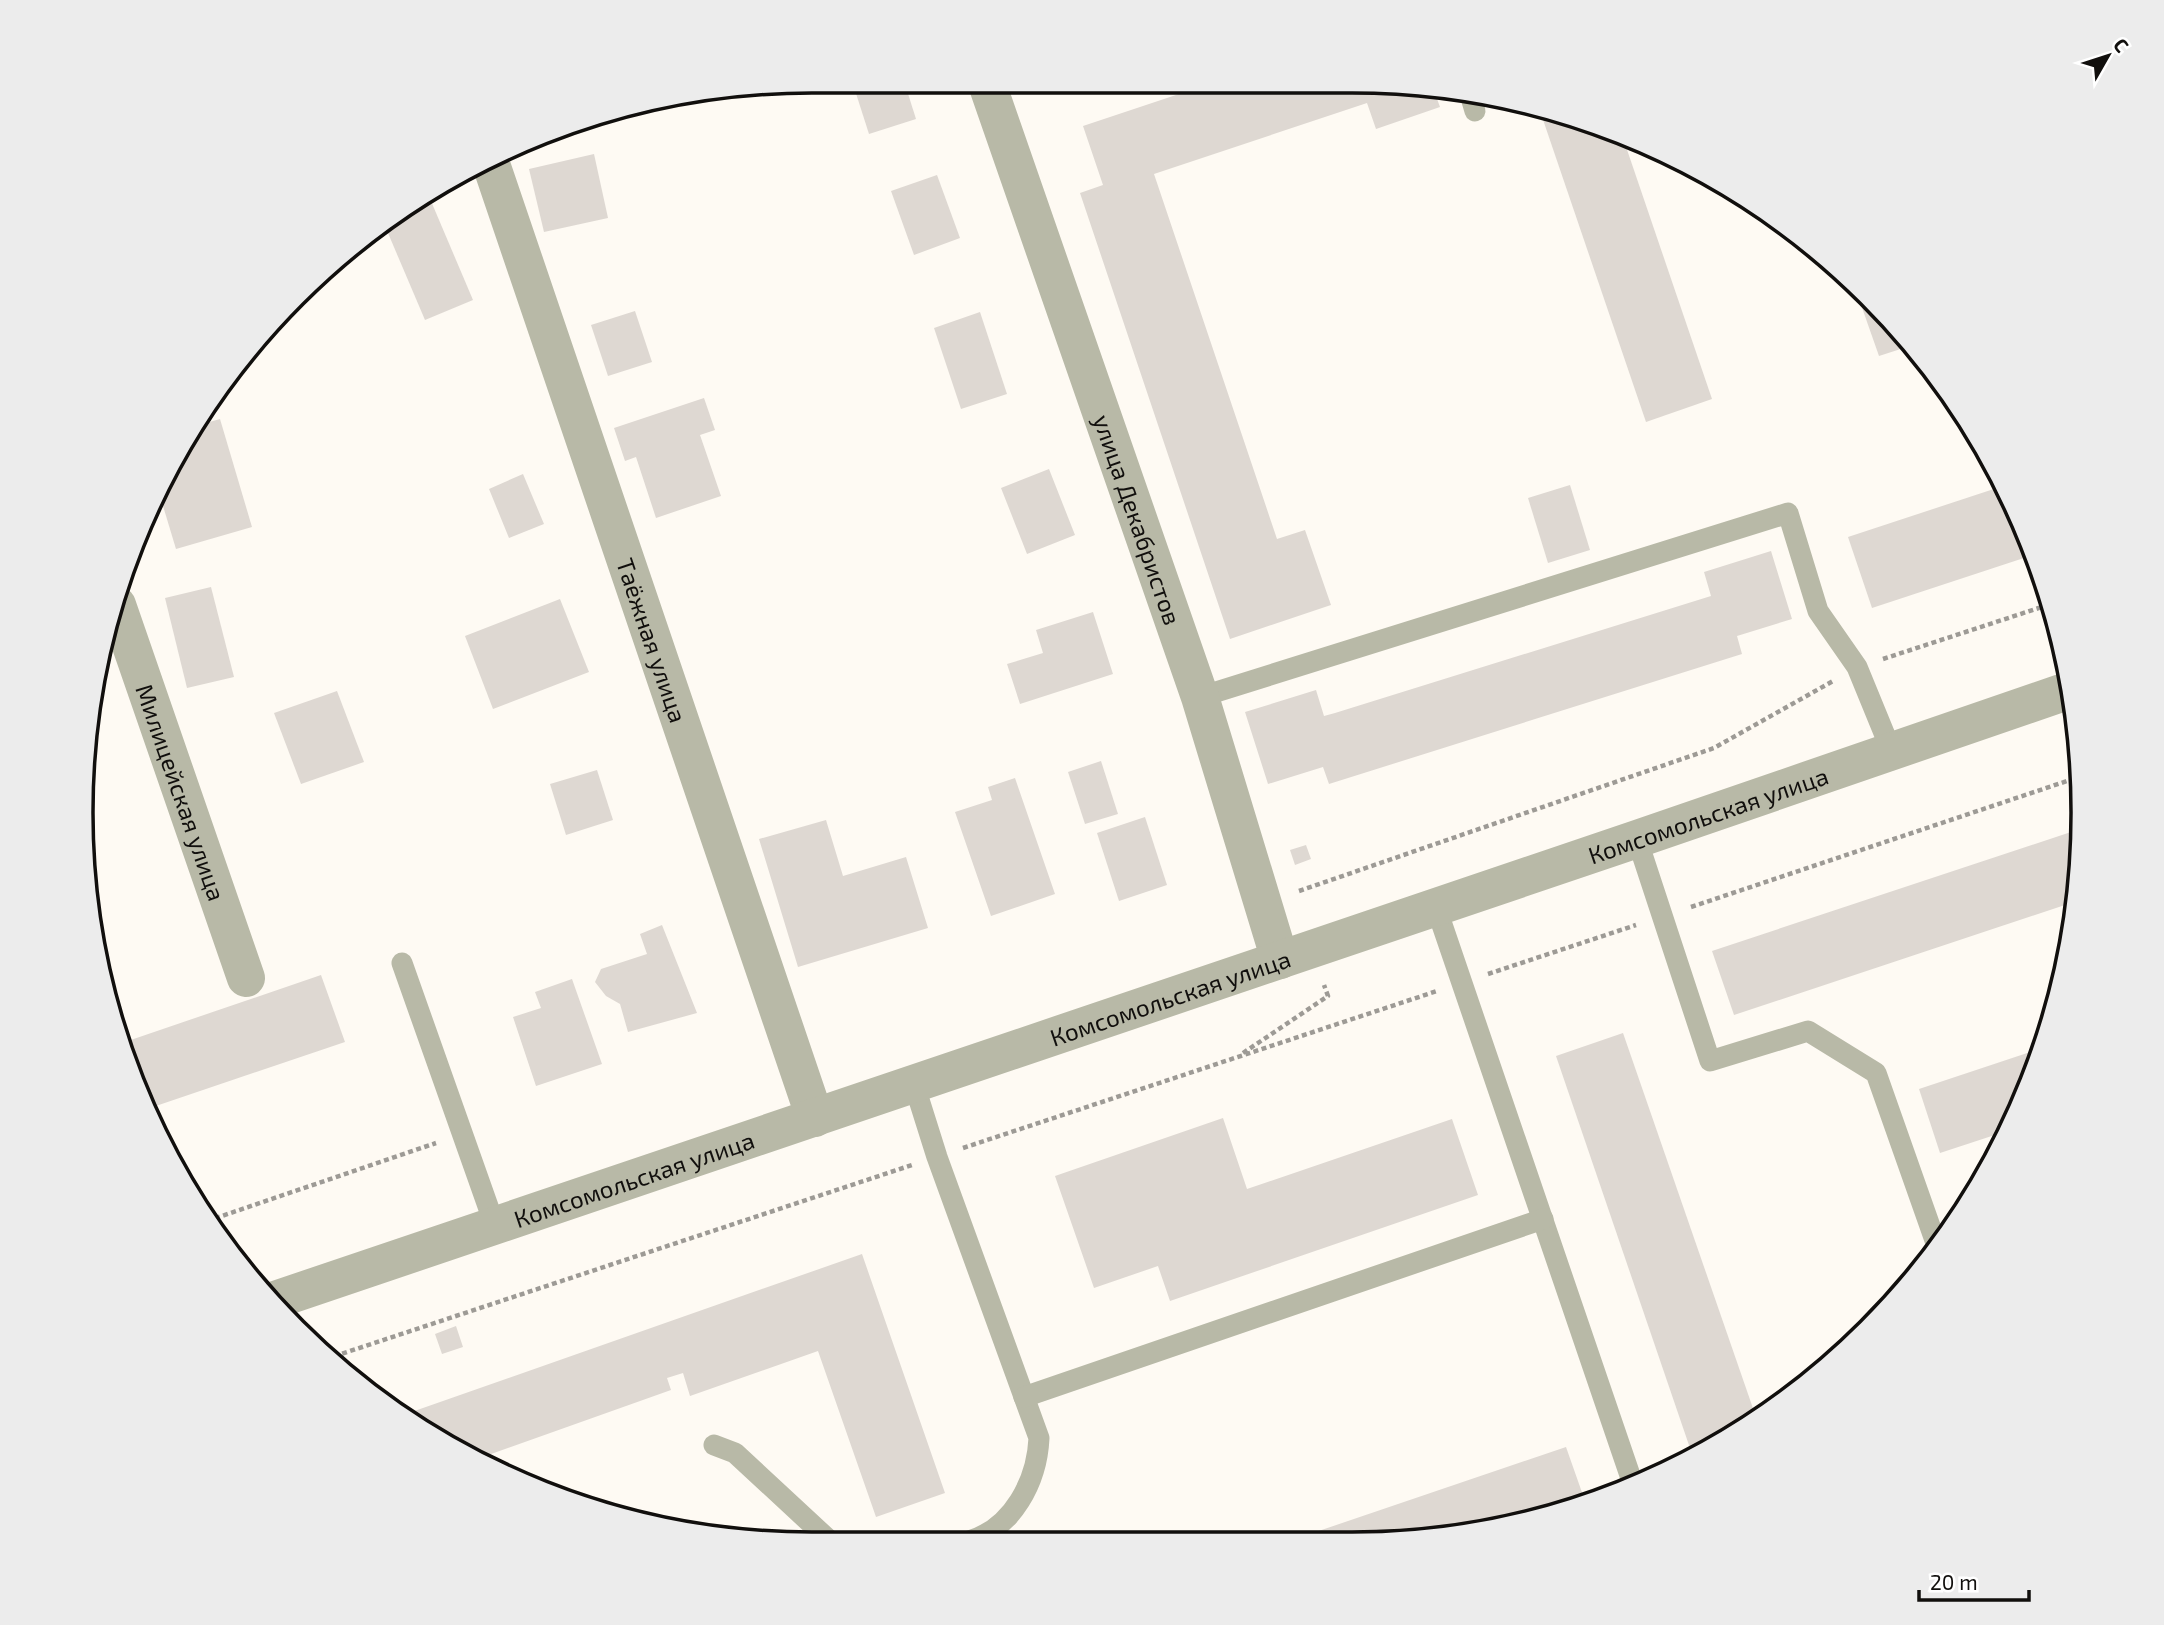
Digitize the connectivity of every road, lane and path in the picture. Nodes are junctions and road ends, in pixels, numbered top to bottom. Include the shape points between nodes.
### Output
1 (990, 93) edge
2 (492, 168) edge
3 (2041, 607) edge
4 (120, 615) edge
5 (1857, 667) junction
6 (2061, 693) edge
7 (1200, 697) junction
8 (1891, 750) junction
9 (2070, 780) edge
10 (1637, 839) junction
11 (1295, 892) dead end
12 (1436, 907) junction
13 (1662, 916) junction
14 (1280, 960) junction
15 (402, 963) dead end
16 (247, 978) dead end
17 (1462, 982) junction
18 (914, 1084) junction
19 (815, 1118) junction
20 (463, 1134) junction
21 (937, 1157) junction
22 (218, 1217) edge
23 (1543, 1220) junction
24 (495, 1226) junction
25 (1933, 1236) edge
26 (281, 1298) edge
27 (339, 1355) edge
28 (1024, 1397) junction
29 (714, 1445) dead end
30 (1630, 1476) edge
31 (820, 1532) edge
32 (991, 1532) edge

1 - 7 street, улица Декабристов
2 - 19 street, Таёжная улица
3 - 5 path
4 - 16 street, Милицейская улица
5 - 7 lane via 1818,611 1788,513
5 - 8 lane
5 - 11 path via 1714,748
6 - 8 street, Комсомольская улица
7 - 14 street, улица Декабристов
8 - 10 street, Комсомольская улица
9 - 13 path
10 - 12 street, Комсомольская улица
10 - 13 lane
12 - 14 street, Комсомольская улица
12 - 17 lane
13 - 17 path
13 - 25 lane via 1710,1061 1808,1031 1876,1073
14 - 18 street, Комсомольская улица
15 - 20 lane
17 - 21 path
17 - 23 lane
18 - 19 street, Комсомольская улица
18 - 21 lane
19 - 24 street, Комсомольская улица
20 - 22 path
20 - 24 lane
21 - 27 path
21 - 28 lane
23 - 28 lane
23 - 30 lane
24 - 26 street, Комсомольская улица
28 - 32 lane via 1039,1438 1038,1459 1026,1492
29 - 31 lane via 735,1453

